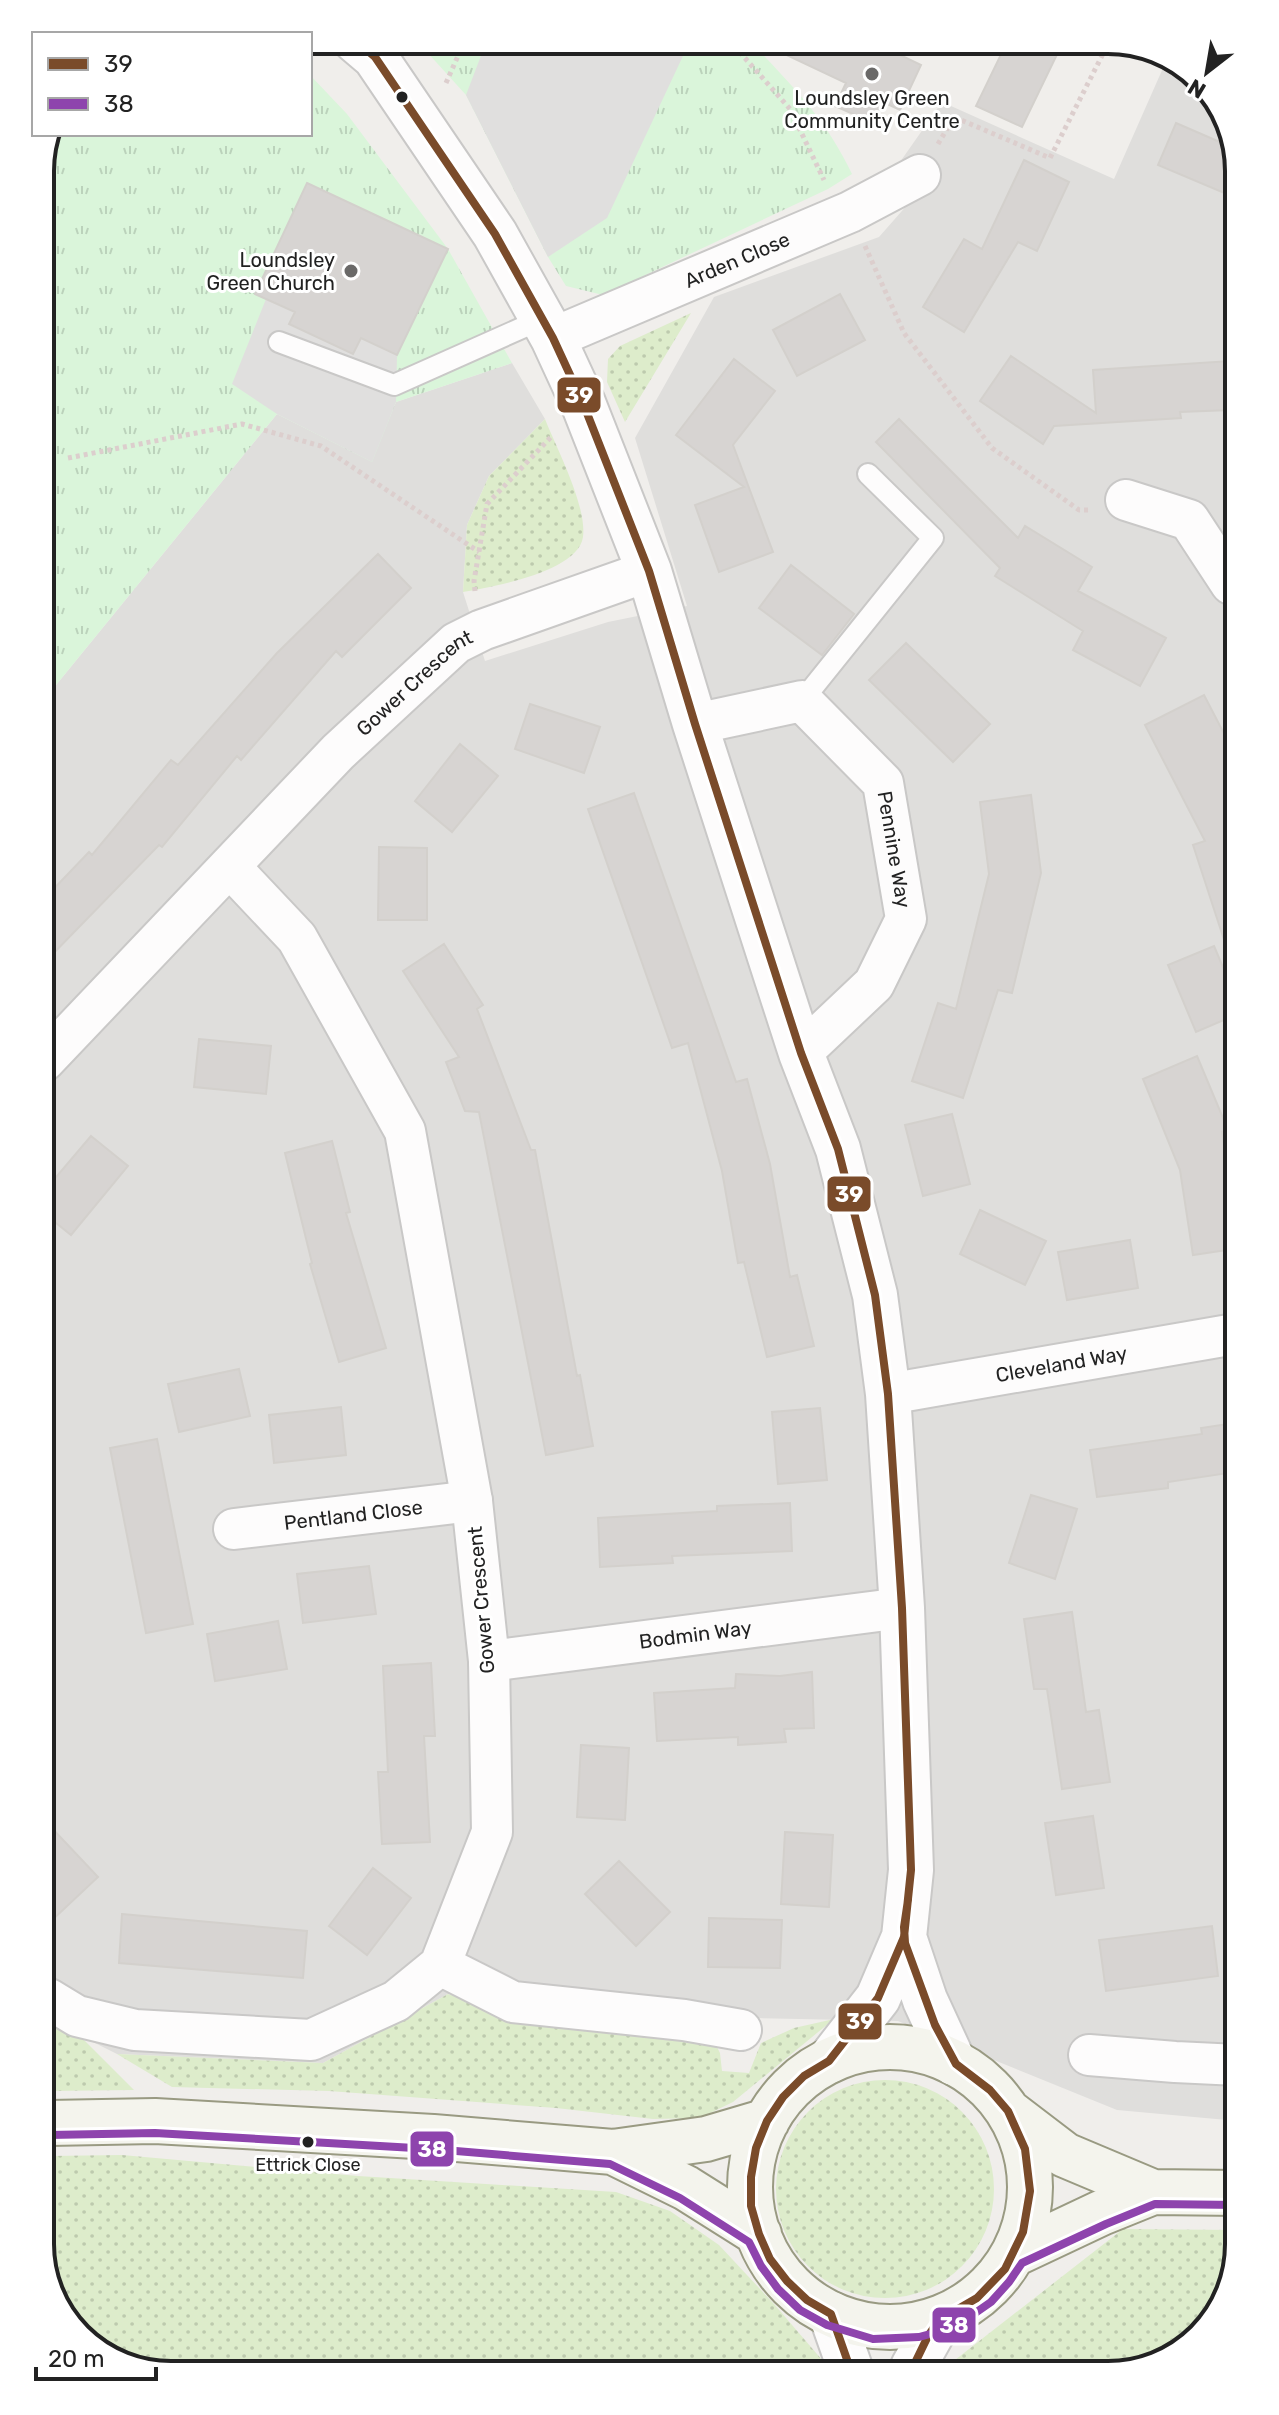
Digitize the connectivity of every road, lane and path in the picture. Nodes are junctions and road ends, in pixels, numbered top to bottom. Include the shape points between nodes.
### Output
1 (371, 54) edge
2 (459, 54) edge
3 (741, 54) edge
4 (1103, 54) edge
5 (446, 83) dead end
6 (920, 175) joint
7 (846, 214) junction
8 (548, 329) junction
9 (279, 342) dead end
10 (583, 403) junction
11 (68, 458) dead end
12 (868, 474) dead end
13 (1126, 500) joint
14 (479, 552) junction
15 (649, 571) junction
16 (1225, 575) edge
17 (482, 630) junction
18 (802, 701) junction
19 (695, 724) junction
20 (230, 867) junction
21 (54, 1051) edge
22 (801, 1053) junction
23 (1225, 1336) edge
24 (888, 1394) junction
25 (472, 1501) junction
26 (234, 1529) dead end
27 (902, 1608) junction
28 (489, 1661) junction
29 (904, 1937) junction
30 (440, 1965) junction
31 (54, 2002) edge
32 (741, 2030) dead end
33 (1089, 2055) dead end
34 (829, 2061) junction
35 (954, 2063) junction
36 (1225, 2064) edge
37 (1010, 2113) junction
38 (767, 2121) junction
39 (54, 2123) edge
40 (613, 2152) junction
41 (1153, 2192) junction
42 (1225, 2193) edge
43 (759, 2234) junction
44 (1014, 2254) junction
45 (831, 2314) junction
46 (940, 2319) junction
47 (848, 2361) edge
48 (916, 2361) edge

1 - 8 street via 495,234
2 - 5 path
3 - 7 path via 790,109
4 - 6 path via 1050,158 954,117
6 - 7 street, Arden Close
7 - 8 street, Arden Close
7 - 13 path via 904,333 992,448 1079,510 1108,509
8 - 9 lane via 394,385
8 - 10 street
10 - 14 path via 487,504
10 - 15 street
11 - 14 path via 242,424 321,446
12 - 18 lane via 933,538
13 - 16 street via 1189,520
14 - 17 path via 474,581
15 - 17 street, Gower Crescent
15 - 19 street
17 - 20 street, Gower Crescent via 456,643 338,752
18 - 19 street
18 - 22 street, Pennine Way via 883,783 906,919 874,984
19 - 22 street
20 - 21 street, Gower Crescent
20 - 25 street, Gower Crescent via 297,938 405,1131
22 - 24 street via 838,1149 875,1295
23 - 24 street, Cleveland Way
24 - 27 street
25 - 26 street, Pentland Close
25 - 28 street, Gower Crescent
27 - 28 street, Bodmin Way
27 - 29 street via 911,1870
28 - 30 street, Gower Crescent via 492,1832
29 - 34 street via 878,1998
29 - 35 street
30 - 31 street, Gower Crescent via 396,2001 311,2040 135,2030 77,2016
30 - 32 street via 513,2002
33 - 36 street
34 - 35 main road via 879,2047 930,2053
34 - 38 main road via 804,2076
35 - 37 main road via 976,2076
37 - 41 main road via 1065,2155
37 - 44 main road via 1030,2168 1025,2226
38 - 40 main road via 706,2139
38 - 43 main road via 751,2177 751,2206
39 - 40 main road via 155,2121
40 - 43 main road via 686,2188
41 - 42 main road
41 - 44 main road
43 - 45 main road via 787,2281
44 - 46 main road via 983,2293
45 - 46 main road via 874,2327
45 - 47 street
46 - 48 street

